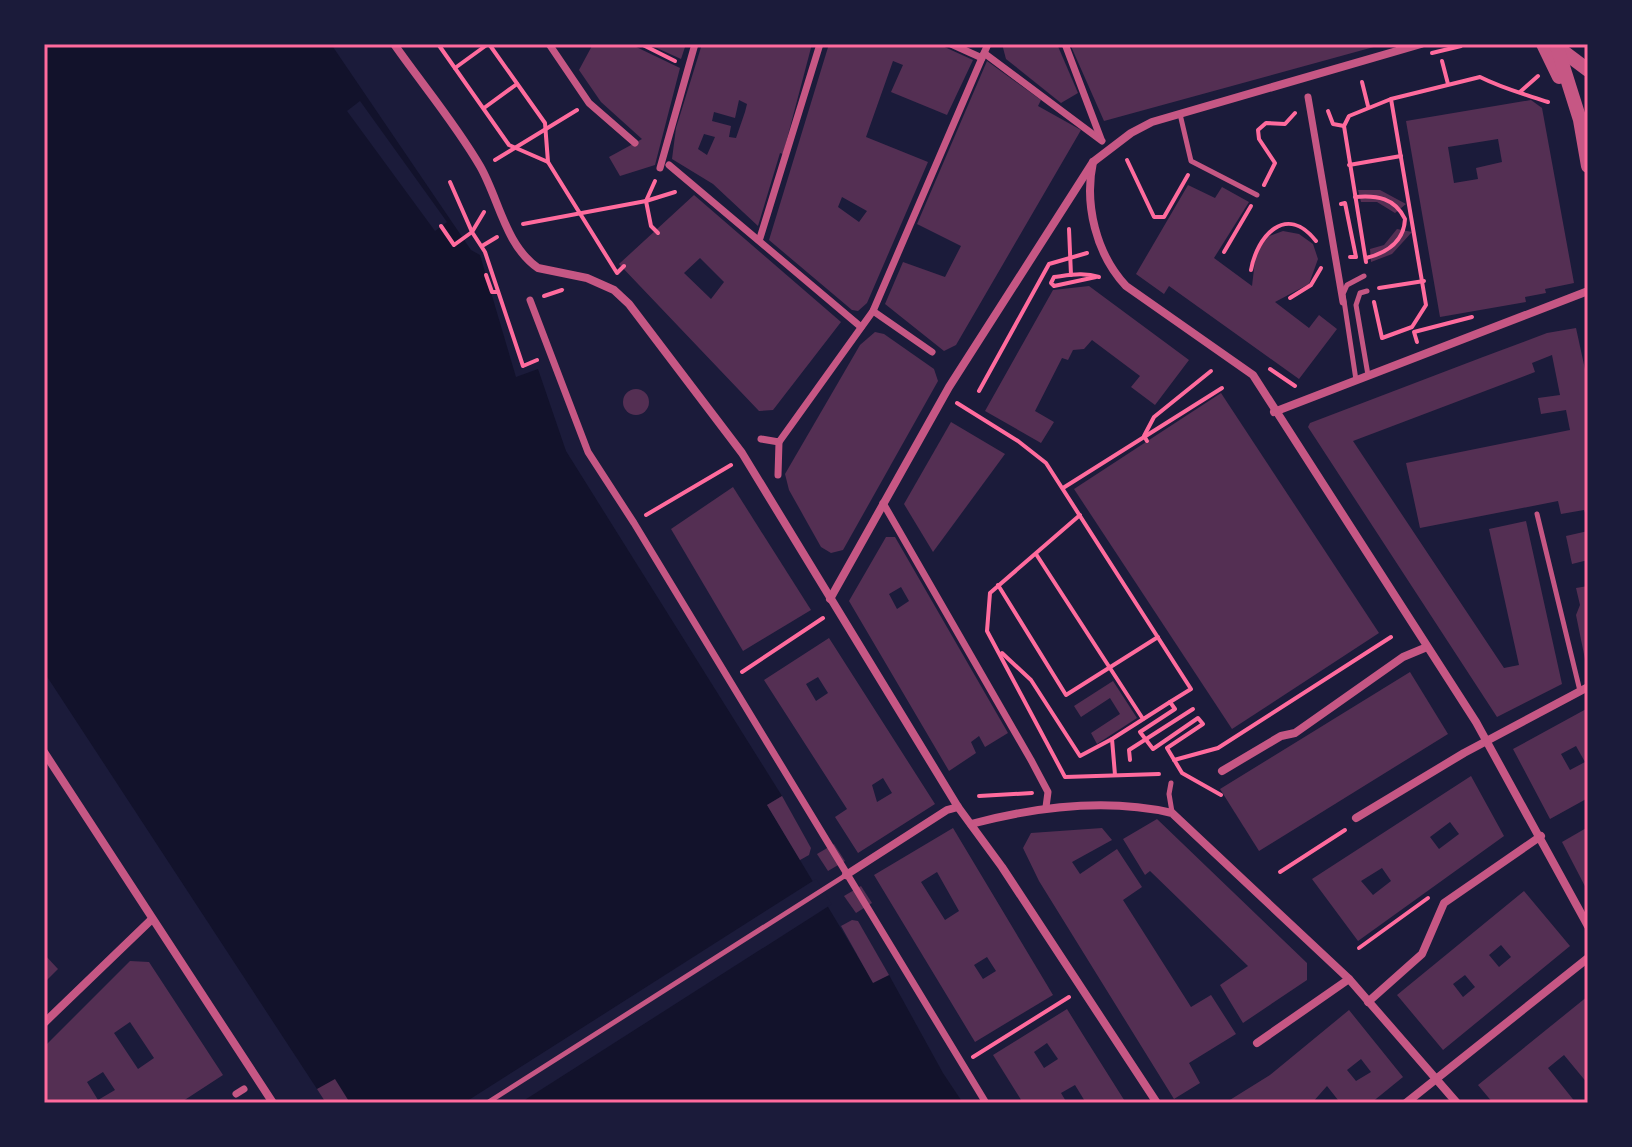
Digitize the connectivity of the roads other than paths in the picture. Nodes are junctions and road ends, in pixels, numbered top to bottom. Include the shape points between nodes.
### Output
1 (394, 44) edge
2 (549, 44) edge
3 (695, 44) edge
4 (820, 44) edge
5 (951, 44) edge
6 (988, 44) edge
7 (1065, 44) edge
8 (1421, 44) edge
9 (1553, 45) edge
10 (983, 56) junction
11 (1588, 70) edge
12 (1308, 97) dead end
13 (1180, 114) junction
14 (1584, 118) edge
15 (635, 143) dead end
16 (1093, 162) junction
17 (669, 165) dead end
18 (1588, 166) edge
19 (660, 168) road end
20 (1257, 195) road end
21 (760, 238) junction
22 (1366, 275) road end
23 (1367, 291) dead end
24 (1588, 291) edge
25 (530, 300) dead end
26 (1343, 302) junction
27 (873, 311) junction
28 (861, 327) junction
29 (932, 352) dead end
30 (1368, 375) junction
31 (1356, 380) junction
32 (1274, 412) junction
33 (761, 439) dead end
34 (779, 442) junction
35 (778, 475) dead end
36 (883, 503) junction
37 (1537, 514) dead end
38 (830, 599) junction
39 (1427, 647) junction
40 (1584, 689) edge
41 (1488, 741) junction
42 (44, 752) edge
43 (1222, 771) dead end
44 (1171, 783) dead end
45 (958, 807) junction
46 (1046, 807) junction
47 (1172, 813) junction
48 (1356, 818) dead end
49 (971, 824) junction
50 (1541, 836) junction
51 (846, 875) junction
52 (151, 920) junction
53 (1588, 926) edge
54 (1588, 958) edge
55 (1349, 979) junction
56 (1368, 1002) junction
57 (44, 1023) edge
58 (1257, 1043) dead end
59 (1436, 1078) junction
60 (273, 1103) edge
61 (487, 1103) edge
62 (986, 1103) edge
63 (1157, 1103) edge
64 (1406, 1103) edge
65 (1457, 1103) edge

1 - 38 street via 481,167 508,230 528,261 606,286 629,304 742,453
2 - 15 street via 589,103
3 - 19 street
4 - 21 street
5 - 10 street
6 - 10 street
7 - 10 street via 1102,141
8 - 13 street
9 - 11 street
9 - 14 street
10 - 27 street
12 - 26 street
13 - 16 street via 1131,133
13 - 20 lane via 1191,161
14 - 18 street
16 - 32 street via 1087,187 1100,246 1114,274 1253,375
16 - 36 street via 949,387
17 - 21 street
21 - 28 street
22 - 26 lane via 1347,285
23 - 30 lane via 1360,293 1356,305
24 - 30 street
25 - 51 street via 588,452
26 - 31 lane
27 - 28 street
27 - 29 street
28 - 34 street
30 - 31 street
31 - 32 street
32 - 39 street
33 - 34 street
34 - 35 street
36 - 38 street
36 - 46 street via 1048,792
37 - 40 lane
38 - 45 street
39 - 41 street
39 - 43 street via 1403,657 1295,733
40 - 41 street
41 - 48 street
41 - 50 street
42 - 52 street
44 - 47 lane
45 - 49 street
45 - 51 street
46 - 47 street via 1152,808
46 - 49 street
47 - 55 street
49 - 63 street
50 - 53 street
50 - 56 street via 1444,903 1422,954
51 - 61 lane
51 - 62 street
52 - 57 street
52 - 60 street
54 - 59 street
55 - 56 street
55 - 58 street
56 - 59 street
59 - 64 street
59 - 65 street

